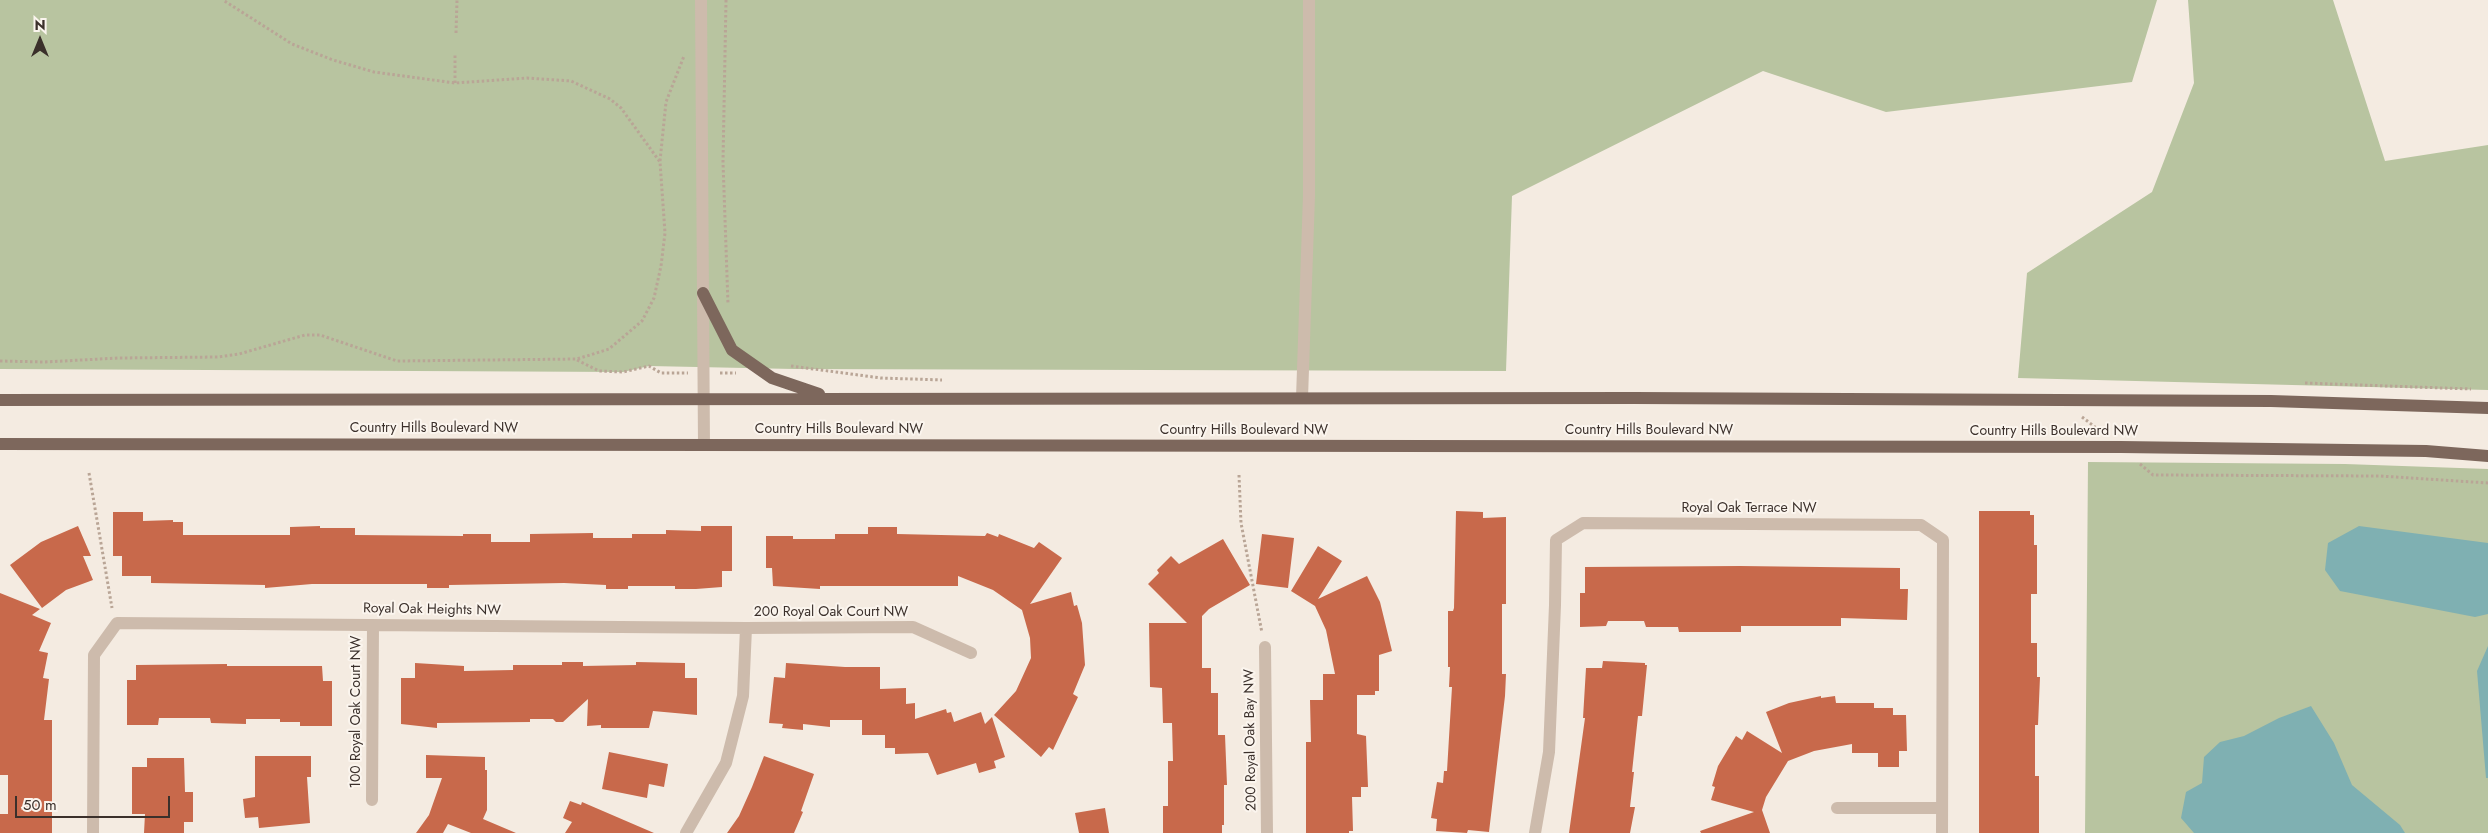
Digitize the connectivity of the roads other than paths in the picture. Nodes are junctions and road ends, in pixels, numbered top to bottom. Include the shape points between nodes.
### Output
1 (701, 0) edge
2 (1309, 0) edge
3 (703, 294) junction
4 (704, 398) junction
5 (828, 398) junction
6 (1302, 398) junction
7 (0, 400) edge
8 (2488, 408) edge
9 (0, 444) edge
10 (704, 444) junction
11 (2488, 456) edge
12 (373, 625) junction
13 (746, 628) junction
14 (1265, 647) road end
15 (971, 653) dead end
16 (372, 800) dead end
17 (1837, 808) dead end
18 (1942, 808) junction
19 (93, 833) edge
20 (686, 833) edge
21 (1268, 833) edge
22 (1535, 833) edge
23 (1942, 833) edge

1 - 3 street
2 - 6 street via 1308,224
3 - 4 street
3 - 5 main road via 732,350 772,378
4 - 5 main road
4 - 7 main road
4 - 10 street
5 - 6 main road
6 - 8 main road via 2261,401
9 - 10 main road, Country Hills Boulevard NW
10 - 11 main road, Country Hills Boulevard NW via 2121,447 2426,451
12 - 13 street, Royal Oak Heights NW
12 - 16 street, 100 Royal Oak Court NW
12 - 19 street, Royal Oak Heights NW via 116,622 94,655
13 - 15 street, 200 Royal Oak Court NW via 913,627
13 - 20 street via 743,696 726,763
14 - 21 street, 200 Royal Oak Bay NW
17 - 18 street
18 - 22 street, Royal Oak Terrace NW via 1943,540 1921,525 1583,523 1556,540 1548,752
18 - 23 street, Royal Oak Terrace NW

